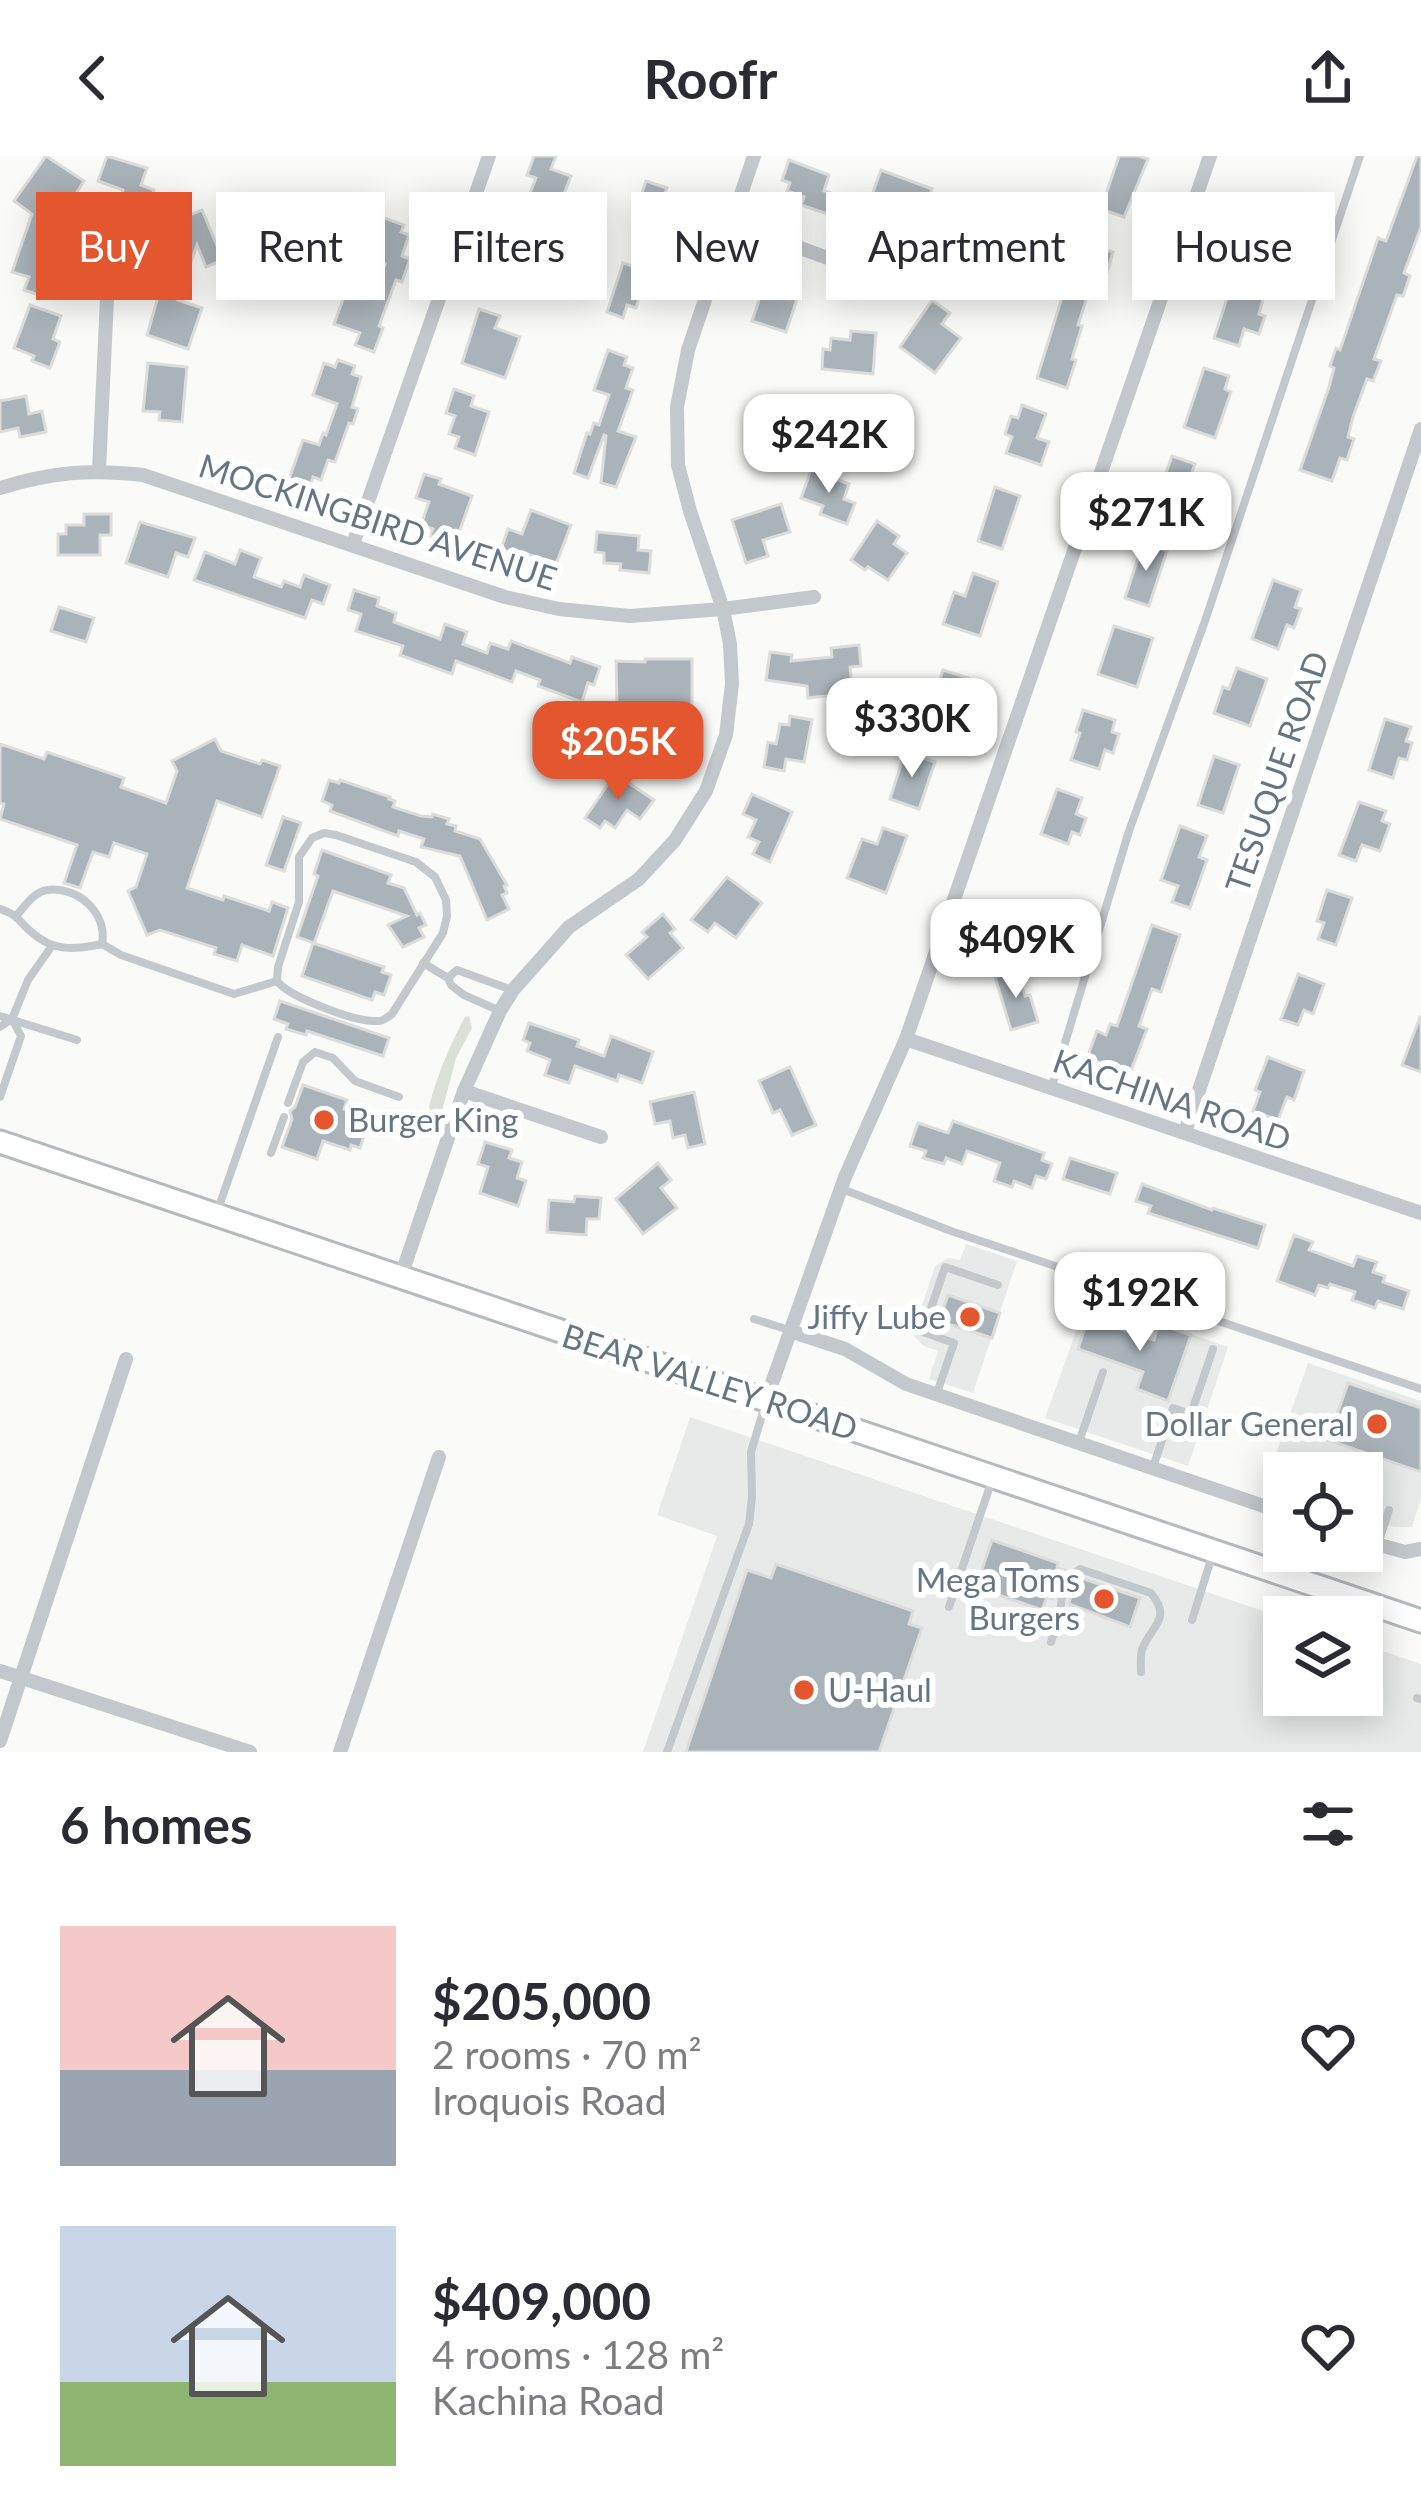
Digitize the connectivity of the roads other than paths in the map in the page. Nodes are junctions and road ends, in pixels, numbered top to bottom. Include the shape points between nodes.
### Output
1 (489, 156) edge
2 (754, 156) edge
3 (1210, 156) edge
4 (1360, 156) edge
5 (742, 192) edge
6 (107, 300) edge
7 (705, 300) edge
8 (1421, 429) edge
9 (99, 470) junction
10 (0, 488) edge
11 (353, 544) junction
12 (814, 597) dead end
13 (723, 609) junction
14 (0, 909) edge
15 (17, 915) junction
16 (102, 944) junction
17 (51, 947) junction
18 (424, 963) junction
19 (448, 978) junction
20 (277, 981) junction
21 (513, 991) junction
22 (500, 1011) junction
23 (0, 1016) edge
24 (12, 1019) junction
25 (0, 1027) edge
26 (278, 1037) dead end
27 (77, 1040) dead end
28 (906, 1040) junction
29 (1052, 1088) junction
30 (464, 1091) junction
31 (399, 1096) dead end
32 (0, 1097) edge
33 (288, 1103) dead end
34 (284, 1117) dead end
35 (1185, 1132) junction
36 (601, 1137) dead end
37 (0, 1142) edge
38 (272, 1153) dead end
39 (841, 1189) junction
40 (1421, 1213) edge
41 (216, 1216) junction
42 (400, 1279) junction
43 (998, 1285) dead end
44 (754, 1318) dead end
45 (790, 1331) junction
46 (1213, 1349) dead end
47 (126, 1359) dead end
48 (1103, 1372) dead end
49 (1421, 1389) edge
50 (937, 1394) junction
51 (766, 1400) junction
52 (1078, 1443) junction
53 (439, 1457) dead end
54 (1153, 1468) junction
55 (993, 1476) junction
56 (1263, 1506) edge
57 (1389, 1510) dead end
58 (1383, 1520) edge
59 (1383, 1546) edge
60 (1421, 1549) edge
61 (1214, 1551) junction
62 (949, 1607) dead end
63 (1192, 1620) dead end
64 (1421, 1621) edge
65 (1051, 1642) dead end
66 (0, 1670) edge
67 (1141, 1672) dead end
68 (21, 1677) junction
69 (0, 1741) edge
70 (250, 1752) edge
71 (340, 1752) edge
72 (667, 1752) edge

1 - 11 street
2 - 5 street
3 - 28 street
4 - 29 lane via 1129,831
6 - 9 street
7 - 13 street via 677,407 678,464
8 - 35 street, TESUQUE ROAD
9 - 10 street, MOCKINGBIRD AVENUE
9 - 11 street, MOCKINGBIRD AVENUE via 143,475
11 - 13 street, MOCKINGBIRD AVENUE via 559,609 630,616
12 - 13 street, MOCKINGBIRD AVENUE
13 - 21 street via 731,684 726,736 706,791 639,879 569,927
14 - 15 lane
15 - 16 lane via 42,892 69,894 102,920
15 - 17 lane
16 - 17 lane
16 - 20 lane via 234,994
17 - 24 lane
18 - 19 lane
18 - 20 lane via 381,1021 287,993
18 - 20 lane via 447,916 435,877 416,862 324,833 299,857 299,902
19 - 21 lane via 457,970
19 - 22 lane
21 - 22 street
22 - 30 street
23 - 24 lane
24 - 25 lane
24 - 27 lane
24 - 32 lane via 21,1036
26 - 41 lane
28 - 29 street, KACHINA ROAD
28 - 39 street
29 - 35 street, KACHINA ROAD
30 - 36 street
30 - 42 street
31 - 33 lane via 355,1082 315,1052
34 - 38 lane
35 - 40 street, KACHINA ROAD
37 - 41 main road, BEAR VALLEY ROAD
39 - 45 street
39 - 49 lane
41 - 42 main road, BEAR VALLEY ROAD
42 - 51 main road, BEAR VALLEY ROAD
43 - 50 lane via 945,1268 923,1332 954,1343
44 - 45 lane
45 - 50 street
45 - 51 street
46 - 54 lane via 1191,1414 1173,1408
47 - 68 street
48 - 52 lane
50 - 52 street
51 - 55 main road, BEAR VALLEY ROAD
51 - 72 lane via 751,1452 749,1524
52 - 54 street
53 - 71 street
54 - 56 street
55 - 61 main road, BEAR VALLEY ROAD
55 - 62 lane
57 - 58 lane
59 - 60 street
61 - 63 lane
61 - 64 main road, BEAR VALLEY ROAD
65 - 67 lane via 1064,1586 1080,1569 1158,1601 1160,1619 1143,1648
66 - 68 street
68 - 69 street
68 - 70 street

